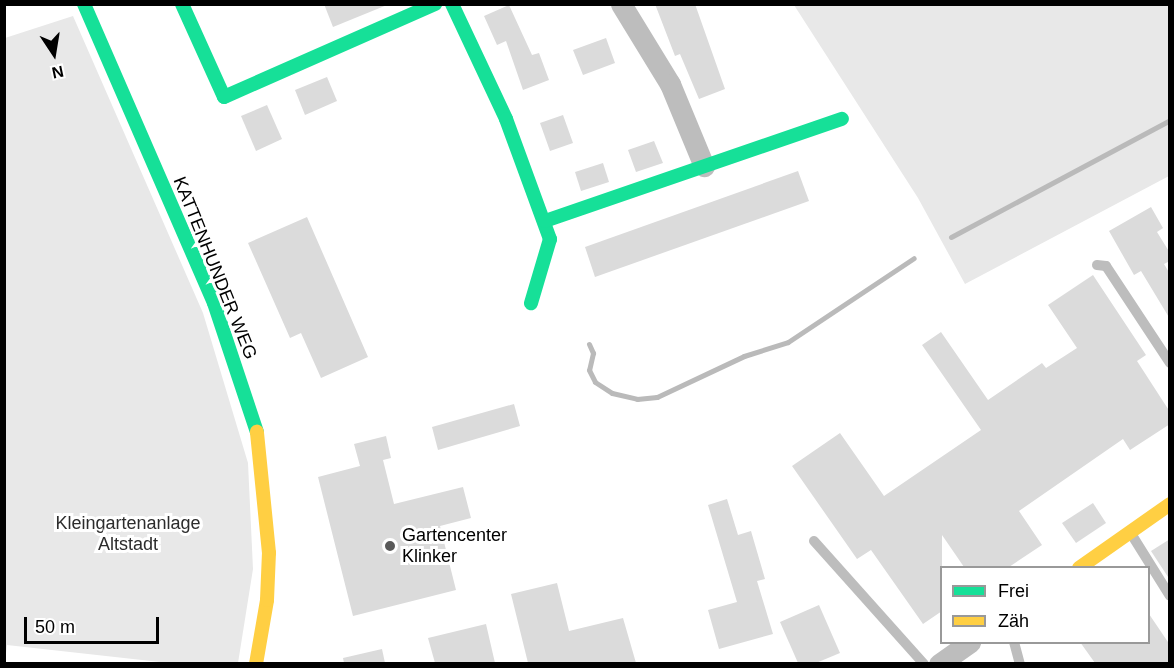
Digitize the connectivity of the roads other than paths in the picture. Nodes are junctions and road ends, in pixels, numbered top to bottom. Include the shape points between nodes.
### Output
1 (84, 4) edge
2 (182, 4) edge
3 (435, 4) edge
4 (452, 4) edge
5 (621, 4) edge
6 (842, 119) dead end
7 (704, 166) junction
8 (545, 221) junction
9 (1097, 265) dead end
10 (531, 303) dead end
11 (1170, 363) edge
12 (1170, 504) edge
13 (1130, 532) junction
14 (814, 541) dead end
15 (1080, 566) edge
16 (1170, 596) edge
17 (967, 644) edge
18 (1015, 644) edge
19 (256, 663) edge
20 (924, 663) edge
21 (939, 663) edge
22 (1020, 663) edge

1 - 19 street, KATTENHUNDER WEG via 214,303 258,434 269,553 267,600
2 - 3 street via 224,97
4 - 8 street via 506,119
5 - 7 street via 670,84
6 - 7 street
7 - 8 street
8 - 10 street via 550,239 548,255
9 - 11 lane via 1106,266
12 - 13 street
13 - 15 street
13 - 16 lane
14 - 20 lane
17 - 21 street
18 - 22 lane

